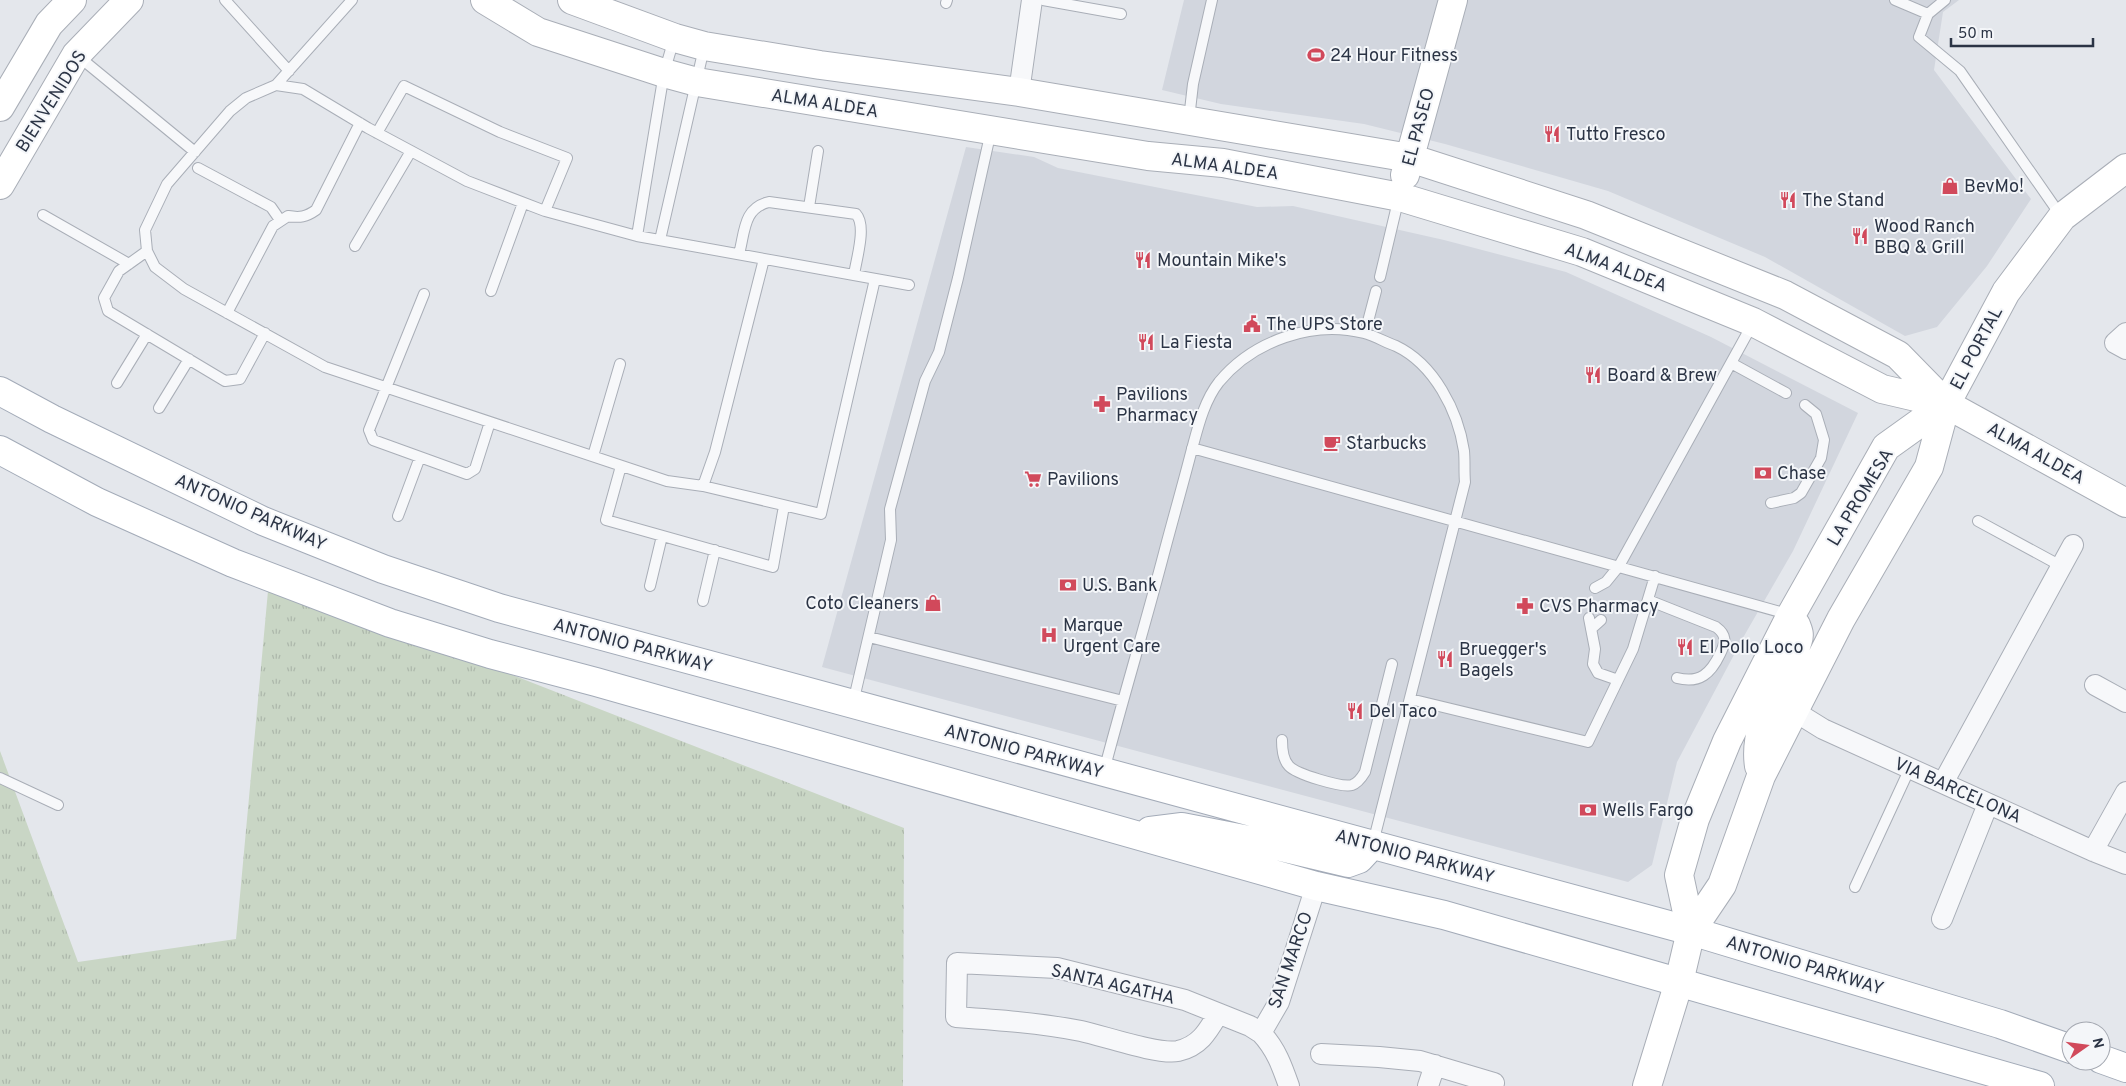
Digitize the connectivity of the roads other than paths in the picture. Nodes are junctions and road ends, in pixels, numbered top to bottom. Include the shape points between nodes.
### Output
1 (72, 0) edge
2 (129, 0) edge
3 (224, 0) edge
4 (352, 0) edge
5 (485, 0) edge
6 (572, 0) edge
7 (1032, 0) edge
8 (1043, 0) edge
9 (1212, 0) edge
10 (1453, 0) edge
11 (1895, 0) edge
12 (1945, 0) edge
13 (1121, 14) dead end
14 (1928, 14) junction
15 (675, 38) junction
16 (704, 46) junction
17 (76, 55) junction
18 (289, 71) junction
19 (664, 74) junction
20 (697, 82) junction
21 (276, 85) junction
22 (1019, 92) junction
23 (0, 107) edge
24 (844, 107) junction
25 (1188, 122) junction
26 (360, 123) junction
27 (992, 129) junction
28 (377, 133) junction
29 (411, 151) junction
30 (818, 151) dead end
31 (195, 152) junction
32 (1410, 158) junction
33 (198, 168) dead end
34 (2126, 168) edge
35 (0, 185) edge
36 (1400, 197) junction
37 (523, 202) junction
38 (809, 208) junction
39 (545, 211) junction
40 (43, 215) dead end
41 (2062, 217) junction
42 (280, 220) junction
43 (636, 236) junction
44 (660, 240) junction
45 (355, 246) dead end
46 (147, 251) junction
47 (739, 254) junction
48 (764, 259) junction
49 (129, 264) junction
50 (854, 275) junction
51 (1380, 276) dead end
52 (875, 279) junction
53 (909, 285) dead end
54 (491, 291) dead end
55 (1376, 291) dead end
56 (424, 294) dead end
57 (227, 313) junction
58 (1753, 322) junction
59 (265, 333) junction
60 (1365, 333) junction
61 (147, 334) junction
62 (189, 359) junction
63 (1731, 363) junction
64 (620, 364) dead end
65 (117, 383) dead end
66 (387, 387) junction
67 (0, 391) edge
68 (1786, 393) dead end
69 (1946, 404) junction
70 (1805, 405) dead end
71 (159, 408) dead end
72 (490, 422) junction
73 (1192, 448) junction
74 (0, 450) edge
75 (420, 456) junction
76 (593, 456) junction
77 (621, 466) junction
78 (703, 486) junction
79 (2126, 502) edge
80 (1770, 503) dead end
81 (784, 506) junction
82 (398, 516) dead end
83 (1455, 520) junction
84 (1978, 521) dead end
85 (662, 536) junction
86 (2073, 545) dead end
87 (715, 550) junction
88 (1619, 566) junction
89 (2061, 566) junction
90 (1655, 576) junction
91 (650, 586) dead end
92 (1595, 588) dead end
93 (1648, 600) junction
94 (703, 601) dead end
95 (1791, 615) junction
96 (1589, 618) dead end
97 (1601, 620) dead end
98 (1591, 629) junction
99 (869, 637) junction
100 (1392, 664) dead end
101 (1677, 678) dead end
102 (1618, 680) junction
103 (2095, 685) dead end
104 (1410, 698) junction
105 (1123, 701) junction
106 (2126, 702) edge
107 (853, 704) junction
108 (1794, 710) junction
109 (1282, 740) dead end
110 (1910, 768) junction
111 (1103, 772) junction
112 (1761, 776) junction
113 (0, 778) edge
114 (1943, 783) junction
115 (2126, 792) edge
116 (1988, 804) junction
117 (58, 805) dead end
118 (1133, 833) junction
119 (1373, 844) junction
120 (2093, 851) junction
121 (2126, 864) edge
122 (1316, 886) junction
123 (1854, 887) dead end
124 (1942, 919) dead end
125 (1691, 932) junction
126 (1679, 982) junction
127 (1218, 1014) junction
128 (1261, 1033) junction
129 (2061, 1045) edge
130 (1321, 1054) dead end
131 (2111, 1063) edge
132 (1435, 1065) junction
133 (2126, 1068) edge
134 (1289, 1086) edge
135 (1428, 1086) edge
136 (1493, 1086) edge
137 (1647, 1086) edge
138 (2040, 1086) edge

1 - 23 main road via 49,24
2 - 17 main road, BIENVENIDOS
3 - 18 lane
4 - 18 lane
5 - 19 main road, ALMA ALDEA via 538,32
6 - 15 main road, ALMA ALDEA
7 - 22 street
8 - 13 lane
9 - 25 lane
10 - 32 main road, EL PASEO
11 - 14 lane
12 - 14 lane
14 - 41 lane via 1919,37 1960,71
15 - 16 main road, ALMA ALDEA
15 - 19 lane
16 - 20 lane
16 - 22 main road, ALMA ALDEA
17 - 31 lane
17 - 35 main road, BIENVENIDOS
18 - 21 lane
19 - 20 main road, ALMA ALDEA
19 - 43 lane
20 - 24 main road, ALMA ALDEA
20 - 44 lane
21 - 26 lane via 303,88
21 - 31 lane via 246,98 230,111
22 - 24 main road via 972,104 889,93 872,95
22 - 25 main road, ALMA ALDEA
24 - 27 main road, ALMA ALDEA
25 - 32 main road, ALMA ALDEA
26 - 28 lane
26 - 42 lane via 316,210 299,218 288,216
27 - 36 main road, ALMA ALDEA via 1148,156 1223,163
27 - 99 lane via 939,352 924,381 890,508 892,540
28 - 29 lane
28 - 39 lane via 404,86 500,132 567,158
29 - 37 lane via 467,181
29 - 45 lane
30 - 38 lane
31 - 46 lane via 167,184 145,230
32 - 36 main road, EL PASEO
32 - 69 main road, ALMA ALDEA via 1586,216 1785,295 1898,355
33 - 42 lane via 271,207
34 - 41 main road
36 - 51 lane
36 - 58 main road, ALMA ALDEA via 1582,252
37 - 39 lane
37 - 54 lane
38 - 47 lane via 769,202 760,204 749,213
38 - 50 lane via 856,214 860,218
39 - 43 lane
40 - 49 lane
41 - 69 main road, EL PORTAL via 2006,292
42 - 57 lane via 273,226
43 - 44 lane
44 - 47 lane
46 - 49 lane
46 - 57 lane via 155,267 184,289
47 - 48 lane
48 - 50 lane
48 - 78 lane via 715,452
49 - 61 lane via 119,270 104,298 108,311
50 - 52 lane
52 - 53 lane
52 - 81 lane via 821,514
55 - 60 lane
56 - 66 lane
57 - 59 lane
58 - 63 lane
58 - 69 main road, ALMA ALDEA via 1882,389
59 - 62 lane via 240,379 225,381
59 - 66 lane via 325,367
60 - 73 lane via 1320,329 1290,335 1264,346 1238,363 1218,384 1204,410
60 - 83 lane via 1404,350 1426,369 1444,393 1457,419 1464,452 1464,482
61 - 62 lane
61 - 65 lane
62 - 71 lane
63 - 68 lane
63 - 88 lane
64 - 76 lane
66 - 72 lane
66 - 75 lane via 369,430 371,436 373,440
67 - 107 main road, ANTONIO PARKWAY via 264,521 383,569 499,608
69 - 79 main road, ALMA ALDEA
69 - 95 main road, LA PROMESA via 1886,447
69 - 108 main road via 1929,467 1841,619
70 - 80 lane via 1816,414 1824,440 1821,458 1801,493 1794,498
72 - 75 lane via 475,469 470,473
72 - 76 lane
73 - 83 lane
73 - 105 lane
74 - 118 main road via 97,502 233,563 390,623 490,654
75 - 82 lane
76 - 77 lane
77 - 78 lane via 667,481
77 - 85 lane via 606,520
78 - 81 lane
81 - 87 lane via 773,567
83 - 88 lane
83 - 104 lane
84 - 89 lane
85 - 87 lane
85 - 91 lane
86 - 89 street
87 - 94 lane
88 - 90 lane
88 - 92 lane via 1607,587
89 - 114 street
90 - 93 lane
90 - 95 lane
93 - 101 lane via 1723,632 1724,646 1713,668 1695,679
93 - 102 lane via 1633,648
95 - 112 main road via 1799,638 1770,705 1758,747
95 - 125 main road, LA PROMESA via 1727,741 1695,819 1679,876
96 - 98 lane
97 - 98 lane
98 - 102 lane via 1595,649 1593,664 1598,674
99 - 105 lane
99 - 107 lane
100 - 109 lane via 1365,772 1353,785 1344,786 1296,772 1288,765
102 - 104 lane via 1588,742
103 - 106 street
104 - 119 lane
105 - 111 lane
107 - 111 main road, ANTONIO PARKWAY
108 - 110 street, VIA BARCELONA via 1823,729
108 - 112 main road
110 - 114 street, VIA BARCELONA
110 - 123 lane
111 - 119 main road, ANTONIO PARKWAY
112 - 125 main road via 1722,885
113 - 117 lane
114 - 116 street, VIA BARCELONA
115 - 120 street
116 - 120 street, VIA BARCELONA
116 - 124 street
118 - 119 main road via 1182,828 1348,863 1359,859
118 - 122 main road
119 - 125 main road, ANTONIO PARKWAY
120 - 121 street, VIA BARCELONA
122 - 126 main road via 1444,915
122 - 128 street, SAN MARCO via 1290,971
125 - 126 main road
125 - 129 main road, ANTONIO PARKWAY via 2000,1024
126 - 137 main road
126 - 138 main road
127 - 127 street, SANTA AGATHA via 1185,1000 1056,968 958,963 956,1017 1073,1030 1177,1052 1199,1043
127 - 128 street, SANTA AGATHA
128 - 134 street via 1278,1055
130 - 132 street via 1403,1059
131 - 133 main road
132 - 135 street
132 - 136 street via 1494,1083

